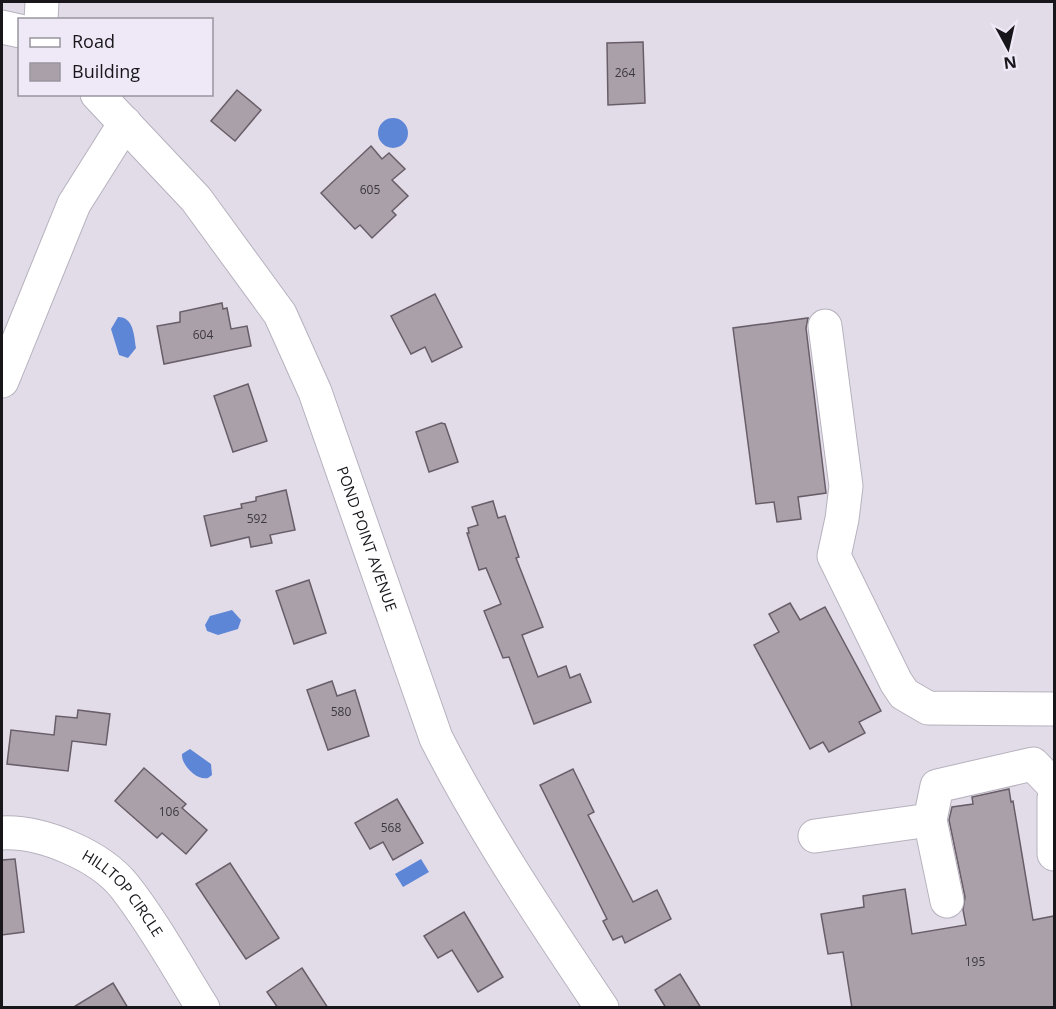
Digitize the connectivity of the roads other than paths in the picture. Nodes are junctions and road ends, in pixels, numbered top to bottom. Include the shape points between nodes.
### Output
1 (42, 2) edge
2 (42, 18) edge
3 (2, 27) edge
4 (18, 31) edge
5 (99, 96) edge
6 (125, 123) junction
7 (825, 326) dead end
8 (2, 381) edge
9 (1054, 709) edge
10 (1054, 786) edge
11 (1054, 798) edge
12 (930, 820) junction
13 (2, 833) edge
14 (814, 836) dead end
15 (1054, 854) edge
16 (947, 900) dead end
17 (203, 1008) edge
18 (602, 1008) edge

1 - 2 street
3 - 4 street
5 - 6 street, POND POINT AVENUE
6 - 8 street via 74,204
6 - 18 street, POND POINT AVENUE via 196,199 280,314 315,392 436,738 539,916
7 - 9 street via 846,486 834,556 896,682 904,694 928,708
10 - 12 street via 1033,764 937,786
11 - 15 street
12 - 14 street
12 - 16 street
13 - 17 street, HILLTOP CIRCLE via 60,845 87,856 124,886

